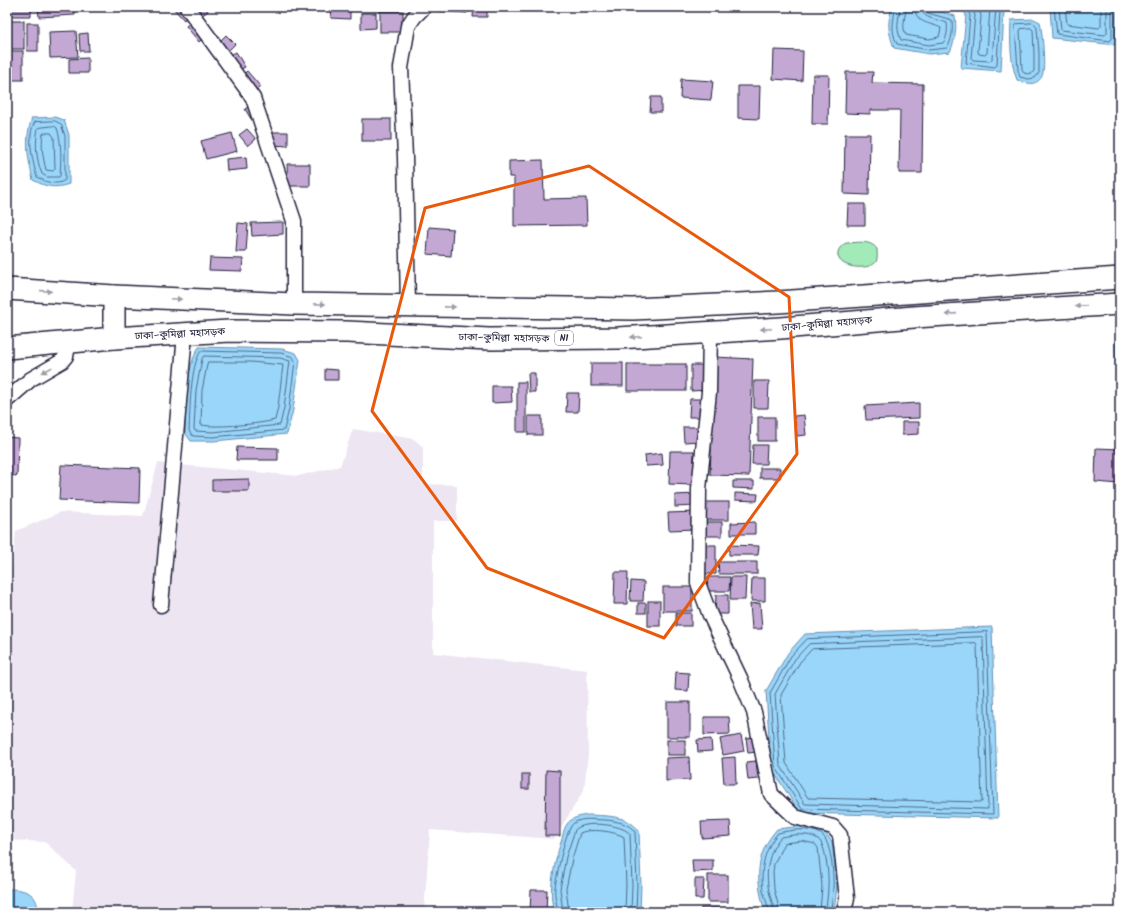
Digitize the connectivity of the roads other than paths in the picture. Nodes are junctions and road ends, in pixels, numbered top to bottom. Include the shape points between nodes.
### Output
1 (187, 7) edge
2 (424, 7) edge
3 (1120, 278) edge
4 (7, 289) edge
5 (911, 293) junction
6 (114, 296) junction
7 (294, 304) junction
8 (1120, 304) edge
9 (408, 306) junction
10 (914, 317) junction
11 (710, 332) junction
12 (185, 334) junction
13 (114, 338) junction
14 (69, 342) junction
15 (7, 348) edge
16 (7, 400) edge
17 (162, 605) dead end
18 (844, 912) edge

1 - 7 street via 253,98 294,221
2 - 9 street via 408,26 401,68
3 - 5 highway
4 -> 6 highway
9 -> 5 highway via 633,309
5 - 10 highway
6 -> 7 highway
6 - 13 highway
7 -> 9 highway
8 -> 10 highway, ঢাকা–কুমিল্লা মহাসড়ক / N1
10 -> 11 highway, ঢাকা–কুমিল্লা মহাসড়ক / N1
11 -> 12 highway, ঢাকা–কুমিল্লা মহাসড়ক / N1 via 618,338 504,338 347,332 229,331
11 - 18 street via 709,392 699,489 698,582 710,615 754,712 771,794 795,817 833,827 840,835 847,898
12 - 13 highway, ঢাকা–কুমিল্লা মহাসড়ক / N1
12 - 17 street
13 - 14 highway, ঢাকা–কুমিল্লা মহাসড়ক / N1
14 - 15 highway, ঢাকা–কুমিল্লা মহাসড়ক / N1
14 -> 16 street via 66,356 62,361 31,379

